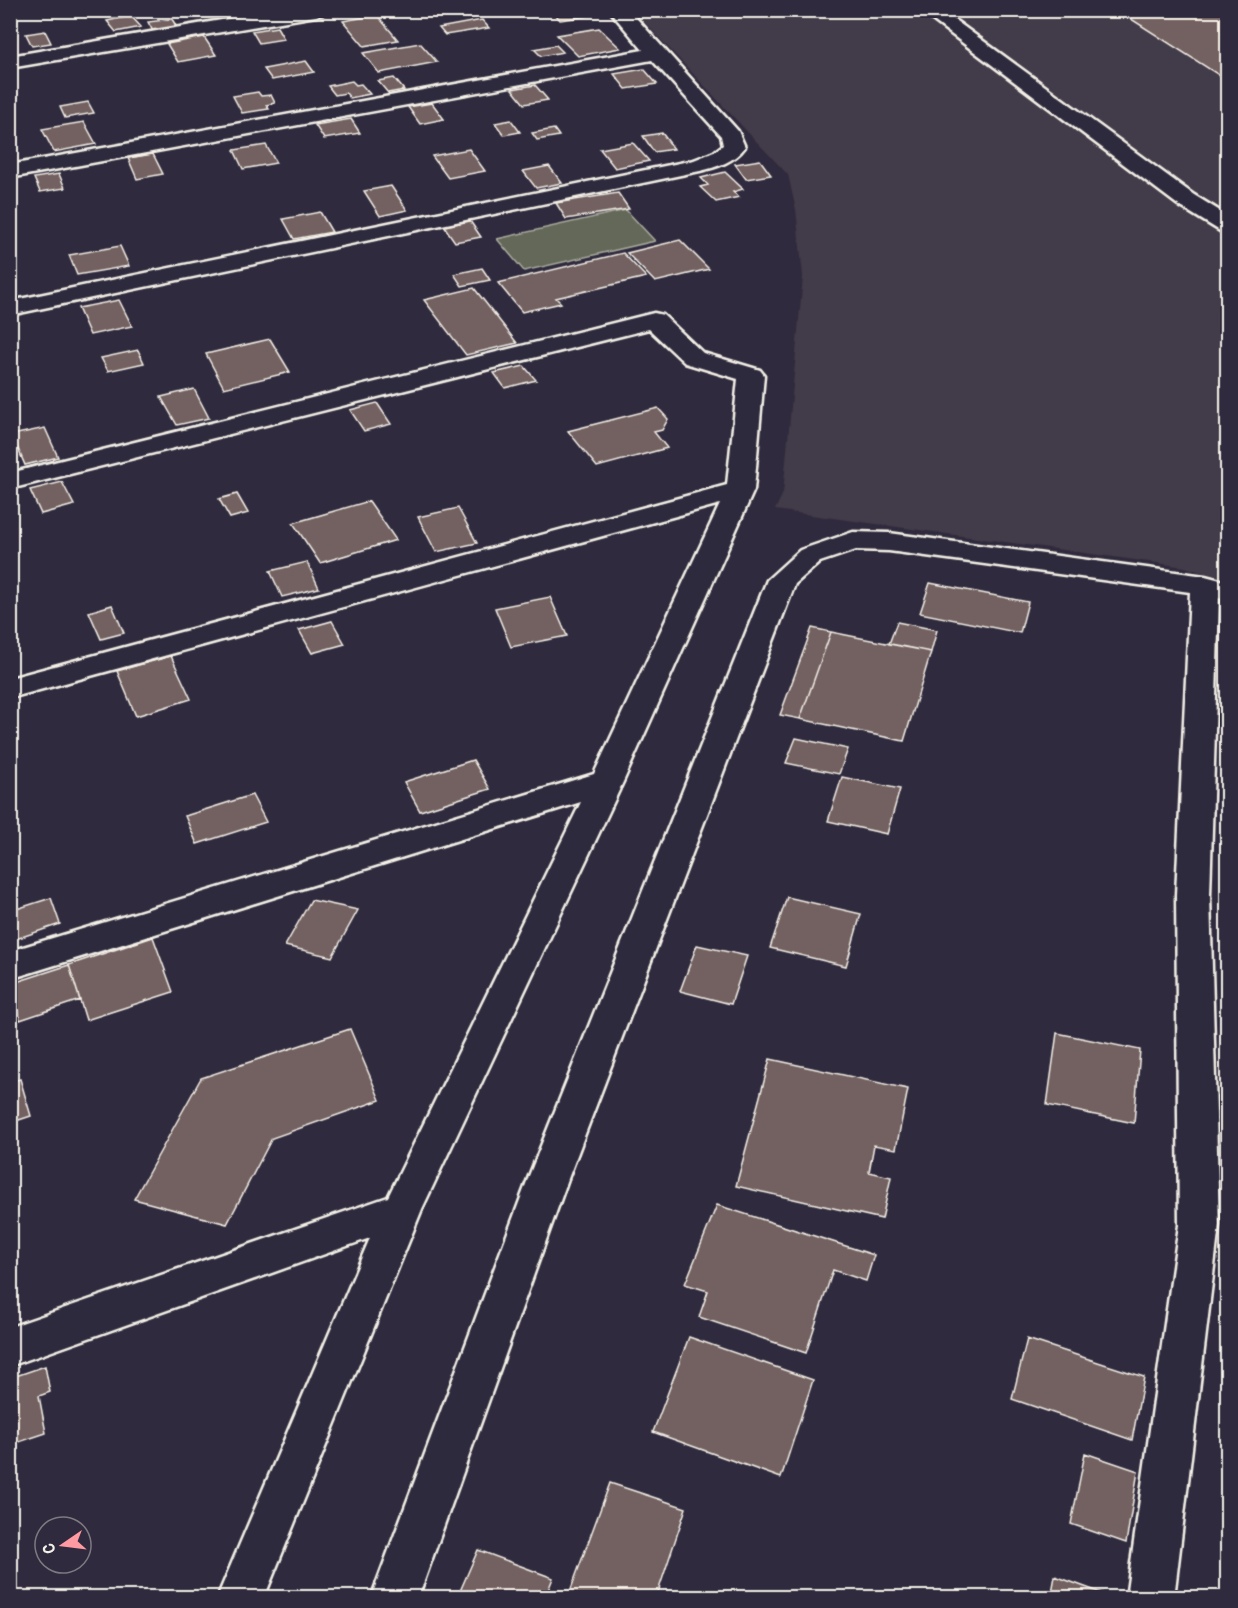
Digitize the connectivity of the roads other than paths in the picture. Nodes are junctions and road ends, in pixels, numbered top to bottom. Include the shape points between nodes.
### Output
1 (316, 10) edge
2 (618, 10) edge
3 (928, 10) edge
4 (658, 53) junction
5 (10, 62) edge
6 (10, 172) edge
7 (1227, 226) edge
8 (10, 308) edge
9 (10, 481) edge
10 (740, 490) junction
11 (1216, 588) edge
12 (10, 688) edge
13 (607, 782) junction
14 (10, 965) edge
15 (402, 1209) junction
16 (10, 1347) edge
17 (240, 1598) edge
18 (394, 1598) edge
19 (1150, 1598) edge

1 - 5 lane
2 - 4 lane
3 - 7 lane
4 - 6 lane
4 - 8 lane via 731,135 734,147 722,157
9 - 10 lane via 654,320 694,358 751,375
10 - 12 lane
10 - 13 lane
11 - 18 lane via 890,542 853,542 810,556 782,580 549,1176
11 - 19 lane via 1193,895 1199,1225
13 - 14 lane
13 - 15 lane
15 - 16 lane
15 - 17 lane

